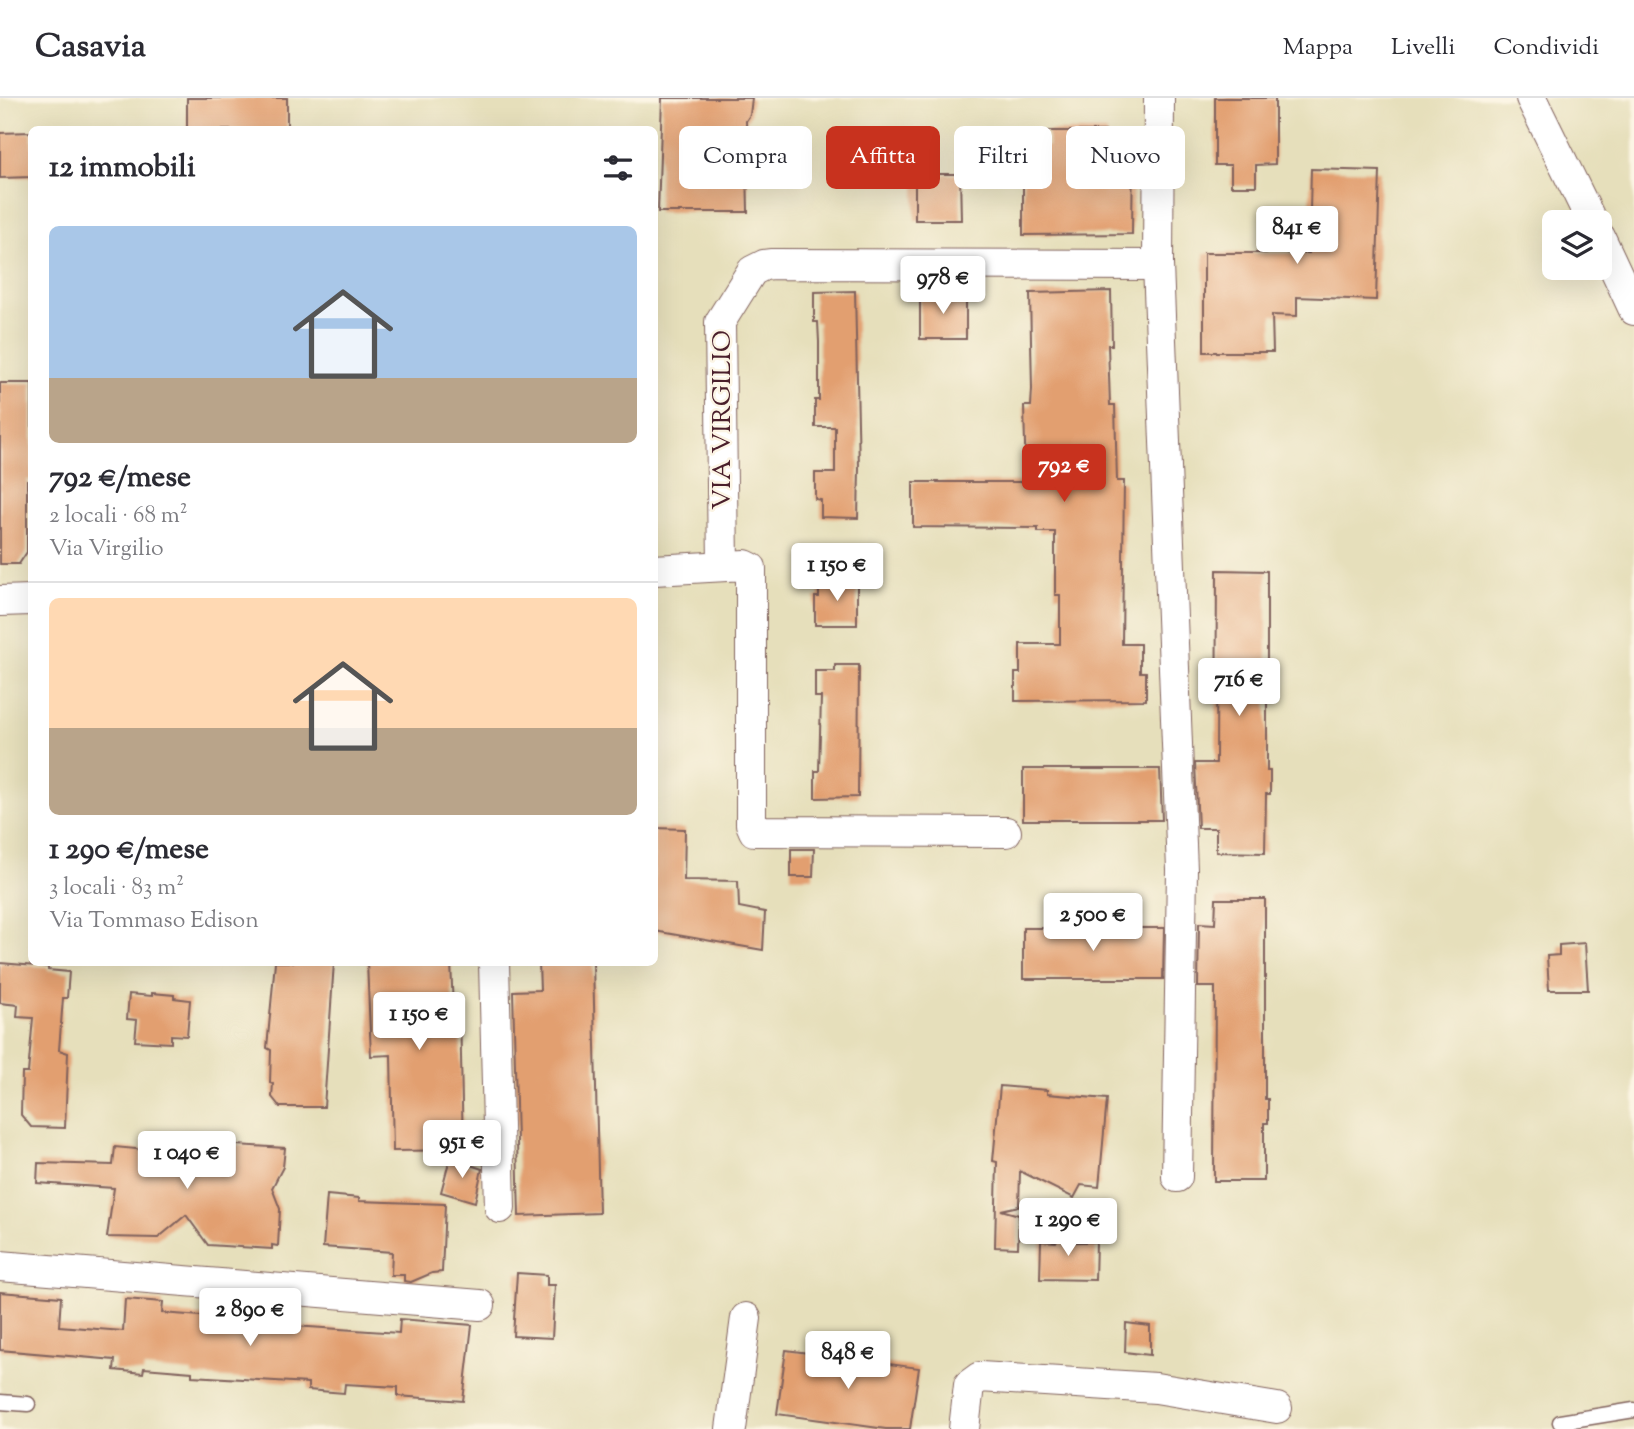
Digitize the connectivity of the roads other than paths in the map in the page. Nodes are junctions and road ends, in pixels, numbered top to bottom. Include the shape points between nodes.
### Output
1 (1159, 98) edge
2 (1531, 98) edge
3 (1586, 210) edge
4 (1612, 263) edge
5 (1158, 265) junction
6 (1634, 310) edge
7 (723, 566) junction
8 (658, 570) edge
9 (28, 600) edge
10 (0, 601) edge
11 (1006, 832) dead end
12 (494, 966) edge
13 (1177, 1177) dead end
14 (500, 1208) dead end
15 (0, 1266) edge
16 (468, 1304) dead end
17 (746, 1318) dead end
18 (0, 1402) edge
19 (28, 1404) dead end
20 (1277, 1408) dead end
21 (1634, 1410) edge
22 (1560, 1422) dead end
23 (731, 1429) edge
24 (964, 1429) edge

1 - 5 street
2 - 3 street
4 - 6 street
5 - 7 street, VIA VIRGILIO via 772,264 752,271 720,326
5 - 13 street via 1182,870
7 - 8 street
7 - 11 street via 745,565 751,571 754,831
9 - 10 street
12 - 14 street
15 - 16 street
17 - 23 street
18 - 19 lane
20 - 24 street via 1156,1388 981,1377 969,1385
21 - 22 lane

